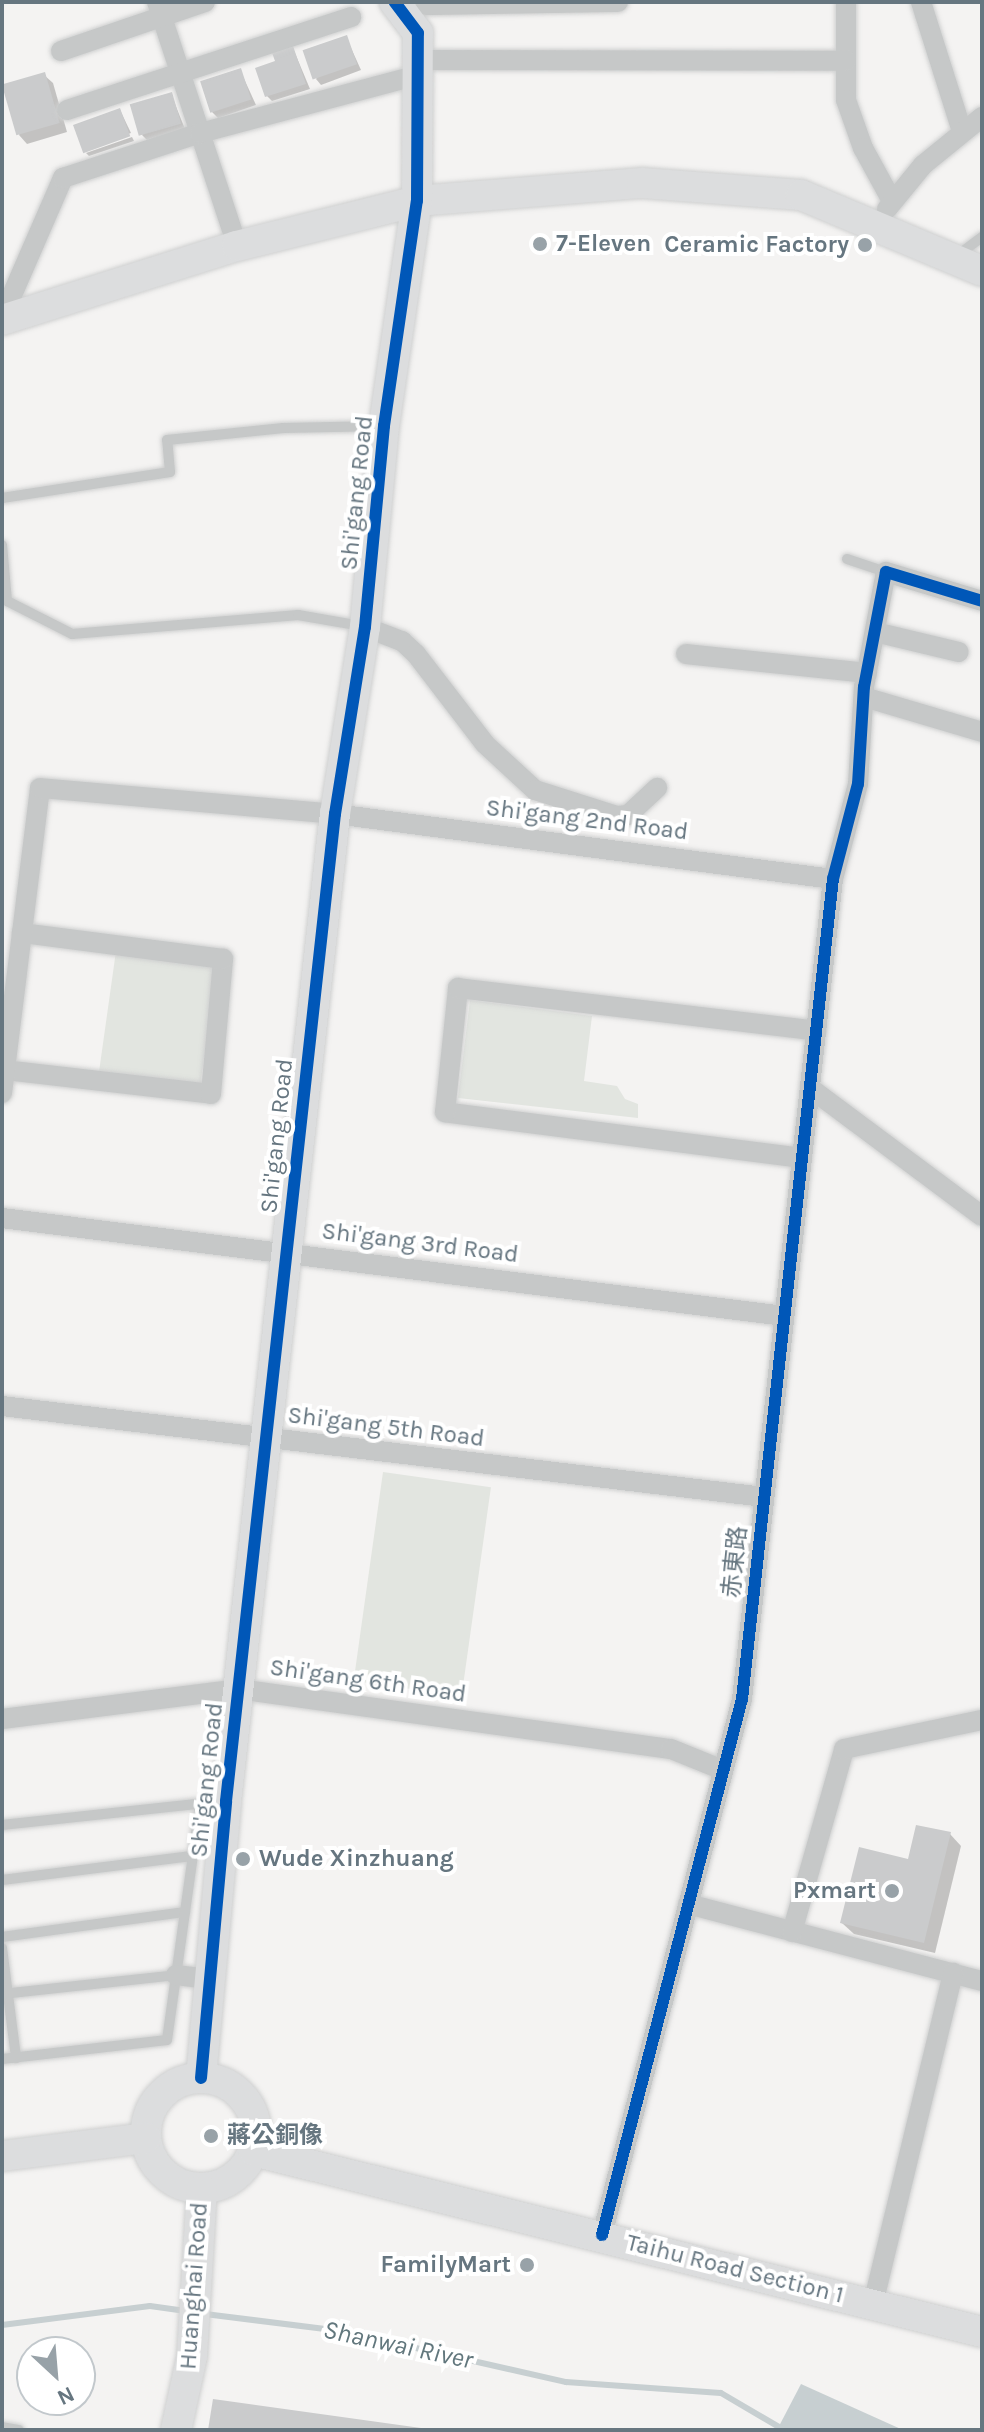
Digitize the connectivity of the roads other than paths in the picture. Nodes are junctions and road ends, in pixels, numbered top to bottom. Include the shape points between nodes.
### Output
1 (205, 2) edge
2 (395, 2) edge
3 (618, 2) edge
4 (846, 2) edge
5 (921, 2) edge
6 (159, 9) edge
7 (351, 17) dead end
8 (421, 35) edge
9 (61, 51) dead end
10 (846, 61) junction
11 (181, 76) junction
12 (67, 110) dead end
13 (982, 117) edge
14 (962, 131) junction
15 (200, 133) junction
16 (417, 201) junction
17 (884, 214) junction
18 (982, 237) edge
19 (237, 246) junction
20 (953, 259) junction
21 (982, 271) edge
22 (2, 319) edge
23 (384, 426) junction
24 (2, 498) edge
25 (2, 545) edge
26 (847, 559) dead end
27 (886, 572) junction
28 (982, 601) edge
29 (365, 627) junction
30 (875, 632) junction
31 (959, 652) dead end
32 (686, 654) dead end
33 (867, 673) junction
34 (864, 697) junction
35 (982, 732) edge
36 (657, 788) dead end
37 (335, 814) junction
38 (833, 879) junction
39 (22, 933) junction
40 (816, 1031) junction
41 (5, 1070) junction
42 (810, 1088) junction
43 (2, 1093) edge
44 (802, 1158) junction
45 (982, 1216) edge
46 (2, 1218) edge
47 (286, 1252) junction
48 (784, 1316) junction
49 (2, 1406) edge
50 (266, 1440) junction
51 (764, 1497) junction
52 (238, 1689) junction
53 (2, 1719) edge
54 (982, 1720) edge
55 (723, 1770) junction
56 (213, 1802) junction
57 (2, 1825) edge
58 (193, 1856) junction
59 (2, 1880) edge
60 (688, 1904) junction
61 (185, 1912) junction
62 (792, 1932) junction
63 (2, 1937) edge
64 (2, 1948) edge
65 (953, 1973) junction
66 (176, 1975) junction
67 (209, 1979) junction
68 (982, 1981) edge
69 (5, 1994) edge
70 (16, 2058) junction
71 (2, 2059) edge
72 (201, 2078) junction
73 (146, 2138) junction
74 (254, 2151) junction
75 (2, 2156) edge
76 (202, 2189) junction
77 (602, 2235) junction
78 (873, 2304) junction
79 (982, 2332) edge
80 (2, 2427) edge
81 (19, 2430) edge
82 (176, 2430) edge

1 - 6 street
2 - 8 street
3 - 8 street
4 - 10 street
5 - 14 street
6 - 9 street
6 - 11 street
7 - 11 street
8 - 10 street
8 - 15 street
8 - 16 street, Shi'gang Road
10 - 17 street via 852,122
11 - 12 street
11 - 15 street
13 - 14 street
14 - 17 street
15 - 19 street
15 - 22 street via 63,178
16 - 17 street via 642,183 801,195
16 - 19 street
16 - 23 street, Shi'gang Road
17 - 20 street
18 - 20 lane
19 - 22 street
20 - 21 street
23 - 24 lane via 283,428 167,440 170,472
23 - 29 street, Shi'gang Road
25 - 29 lane via 7,601 72,634 298,615
26 - 27 lane
27 - 28 street
27 - 30 street, 赤東路
29 - 36 street via 409,648 485,744 535,790 617,816 628,815
29 - 37 street, Shi'gang Road
30 - 31 street
30 - 33 street, 赤東路
32 - 33 street
33 - 34 street, 赤東路
34 - 35 street
34 - 38 street, 赤東路 via 858,784
37 - 38 street, Shi'gang 2nd Road
37 - 39 street, Shi'gang 2nd Road via 40,788
37 - 47 street, Shi'gang Road
38 - 40 street, 赤東路
39 - 41 street
39 - 41 street via 223,959 211,1094
40 - 42 street, 赤東路
40 - 44 street via 458,988 445,1112
41 - 43 street
42 - 44 street, 赤東路
42 - 45 street
44 - 48 street, 赤東路
46 - 47 street, Shi'gang 3rd Road
47 - 48 street, Shi'gang 3rd Road
47 - 50 street, Shi'gang Road
48 - 51 street, 赤東路
49 - 50 street, Shi'gang 5th Road
50 - 51 street, Shi'gang 5th Road
50 - 52 street, Shi'gang Road
51 - 55 street, 赤東路 via 742,1699
52 - 53 street, Shi'gang 6th Road
52 - 55 street, Shi'gang 6th Road via 671,1749
52 - 56 street, Shi'gang Road
54 - 62 street via 844,1749
55 - 60 street, 赤東路
56 - 57 lane
56 - 58 lane
56 - 67 street, Shi'gang Road
58 - 59 lane
58 - 61 lane
60 - 62 street
60 - 77 street, 赤東路
61 - 63 lane
61 - 66 lane
62 - 65 street
64 - 69 lane
65 - 68 street
65 - 78 street
66 - 67 street
66 - 69 lane
66 - 70 lane via 167,2040
67 - 72 street, Shi'gang Road
69 - 70 lane
70 - 71 lane
72 - 73 street via 167,2090 155,2103
72 - 74 street via 226,2084 246,2101 256,2125
73 - 75 street
73 - 76 street via 164,2174
74 - 76 street via 234,2178
74 - 77 street, Taihu Road Section 1
76 - 82 street, Huanghai Road via 193,2338
77 - 78 street, Taihu Road Section 1
78 - 79 street, Taihu Road Section 1
80 - 81 lane

